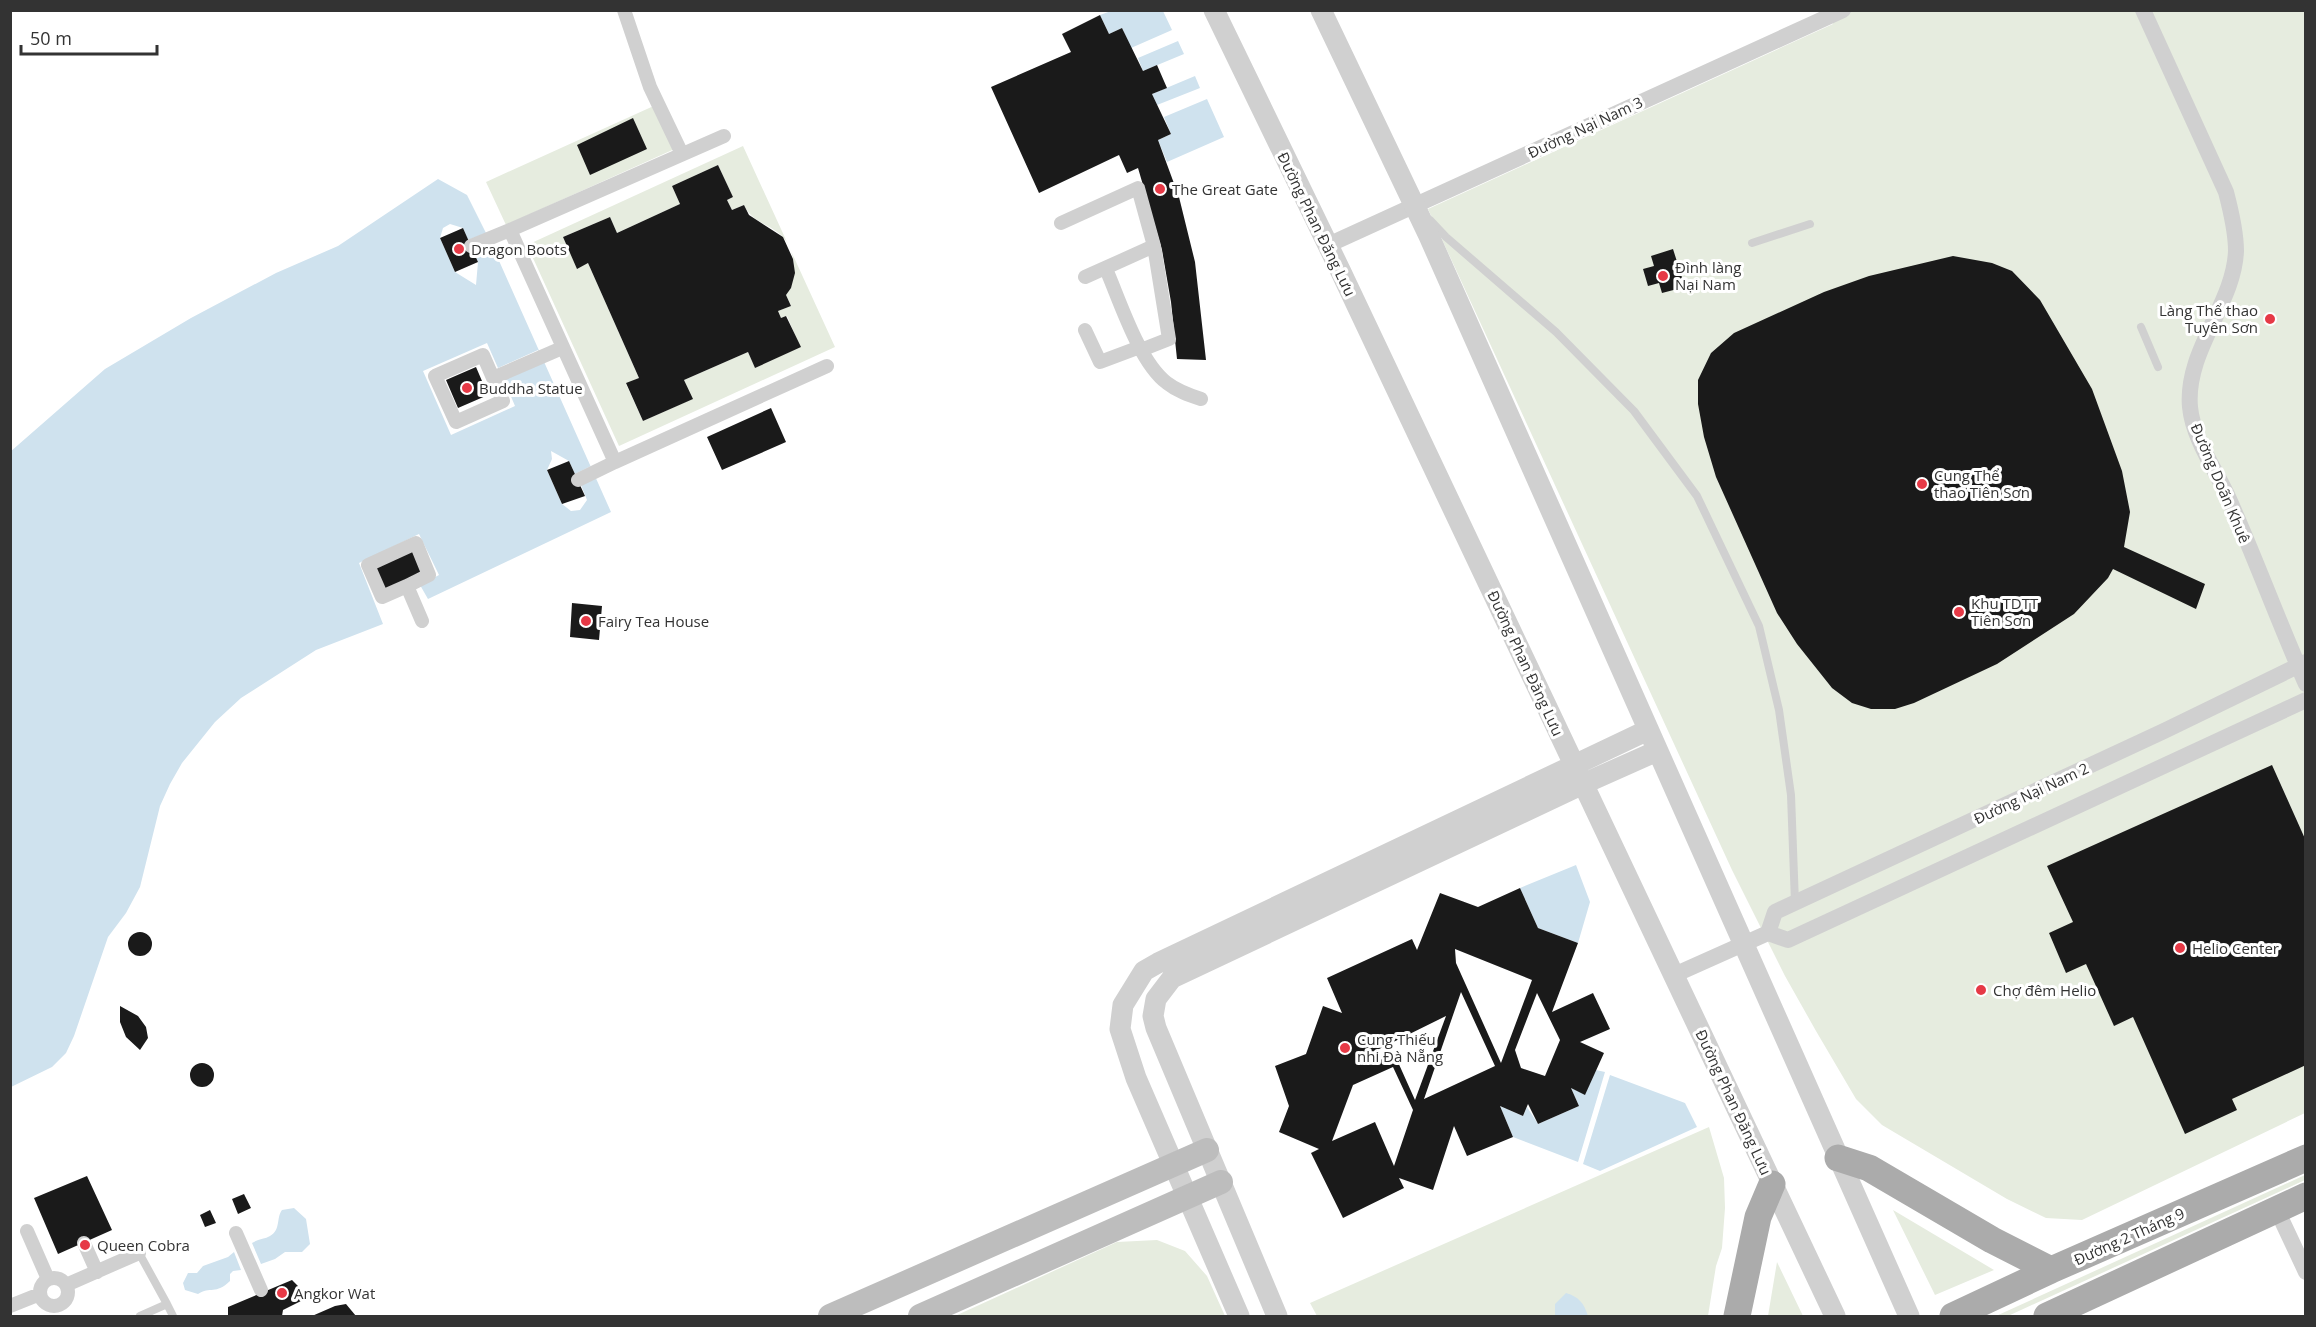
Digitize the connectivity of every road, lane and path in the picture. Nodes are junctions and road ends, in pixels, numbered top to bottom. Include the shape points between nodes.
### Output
1 (624, 10) edge
2 (1214, 10) edge
3 (1321, 10) edge
4 (1843, 10) edge
5 (2143, 10) edge
6 (1824, 14) edge
7 (724, 136) dead end
8 (681, 154) junction
9 (1415, 205) junction
10 (1061, 223) dead end
11 (1810, 224) dead end
12 (510, 230) junction
13 (1752, 243) dead end
14 (1328, 245) junction
15 (471, 246) dead end
16 (1154, 246) junction
17 (1106, 269) junction
18 (1085, 277) dead end
19 (2141, 327) dead end
20 (1085, 330) dead end
21 (562, 348) junction
22 (1140, 348) junction
23 (826, 366) dead end
24 (2158, 367) dead end
25 (493, 378) junction
26 (1201, 399) dead end
27 (615, 462) junction
28 (578, 480) dead end
29 (407, 586) junction
30 (422, 621) dead end
31 (2302, 664) edge
32 (2306, 684) edge
33 (2306, 700) edge
34 (1648, 730) junction
35 (1658, 751) junction
36 (1578, 775) junction
37 (1795, 903) junction
38 (1768, 933) junction
39 (1743, 944) junction
40 (1674, 975) junction
41 (1207, 1150) junction
42 (1838, 1158) junction
43 (2306, 1158) edge
44 (1173, 1164) junction
45 (1221, 1182) junction
46 (1772, 1184) junction
47 (2306, 1196) edge
48 (1187, 1197) junction
49 (2276, 1209) junction
50 (27, 1231) dead end
51 (236, 1233) dead end
52 (84, 1243) dead end
53 (972, 1253) junction
54 (140, 1254) joint
55 (2051, 1270) junction
56 (97, 1272) junction
57 (2306, 1272) edge
58 (48, 1279) junction
59 (66, 1285) junction
60 (988, 1286) junction
61 (261, 1290) dead end
62 (40, 1294) junction
63 (167, 1304) junction
64 (10, 1306) edge
65 (140, 1317) edge
66 (173, 1317) edge
67 (830, 1317) edge
68 (920, 1317) edge
69 (1239, 1317) edge
70 (1277, 1317) edge
71 (1737, 1317) edge
72 (1835, 1317) edge
73 (1909, 1317) edge
74 (1953, 1317) edge
75 (2047, 1317) edge

1 - 8 street via 650,87
2 - 14 street, Đường Phan Đăng Lưu
3 - 9 street
4 - 6 street, Đường Nại Nam 3
5 - 31 street, Đường Doãn Khuê via 2226,192 2233,221 2236,252 2229,283 2200,350 2191,383 2190,408
6 - 9 street, Đường Nại Nam 3
7 - 8 street
8 - 12 street
9 - 14 street, Đường Nại Nam 3
9 - 34 street
9 - 37 lane via 1446,237 1556,332 1634,411 1697,496 1759,626 1779,710 1791,795
10 - 16 street via 1138,188
11 - 13 lane
12 - 15 street
12 - 21 street
14 - 36 street, Đường Phan Đăng Lưu
16 - 17 street
16 - 22 street via 1169,339
17 - 18 street
17 - 22 street
19 - 24 lane
20 - 22 street via 1100,362
21 - 25 street
21 - 27 street
22 - 26 street via 1168,385
23 - 27 street
25 - 25 street via 483,355 435,376 456,422 503,401
27 - 28 street
29 - 29 street via 429,575 416,543 368,565 382,597
29 - 30 street
31 - 32 street, Đường Doãn Khuê
31 - 37 street, Đường Nại Nam 2
33 - 38 street via 1788,940
34 - 35 street
34 - 36 street
35 - 36 street
35 - 39 street
36 - 40 street, Đường Phan Đăng Lưu
36 - 41 street via 1172,978 1156,999 1153,1016
36 - 44 street via 1144,971 1123,1005 1120,1029 1136,1078
37 - 38 street, Đường Nại Nam 2 via 1775,912
38 - 39 street
39 - 40 street
39 - 42 street
40 - 46 street, Đường Phan Đăng Lưu
41 - 44 main road
41 - 45 street
42 - 55 main road via 1869,1168
42 - 73 street
43 - 55 main road, Đường 2 Tháng 9
44 - 48 street
44 - 53 main road
45 - 48 main road
45 - 70 street
46 - 71 main road via 1758,1217
46 - 72 street, Đường Phan Đăng Lưu
47 - 49 main road
48 - 60 main road
48 - 69 street
49 - 57 street
49 - 75 main road
50 - 58 street
51 - 61 street
52 - 56 street
53 - 60 main road
53 - 67 main road
54 - 56 street
54 - 63 lane
55 - 74 main road, Đường 2 Tháng 9
56 - 59 street
58 - 59 street via 56,1278
58 - 62 street via 41,1285
59 - 62 street via 67,1299 59,1306 49,1306
60 - 68 main road
62 - 64 street
63 - 65 lane
63 - 66 lane

